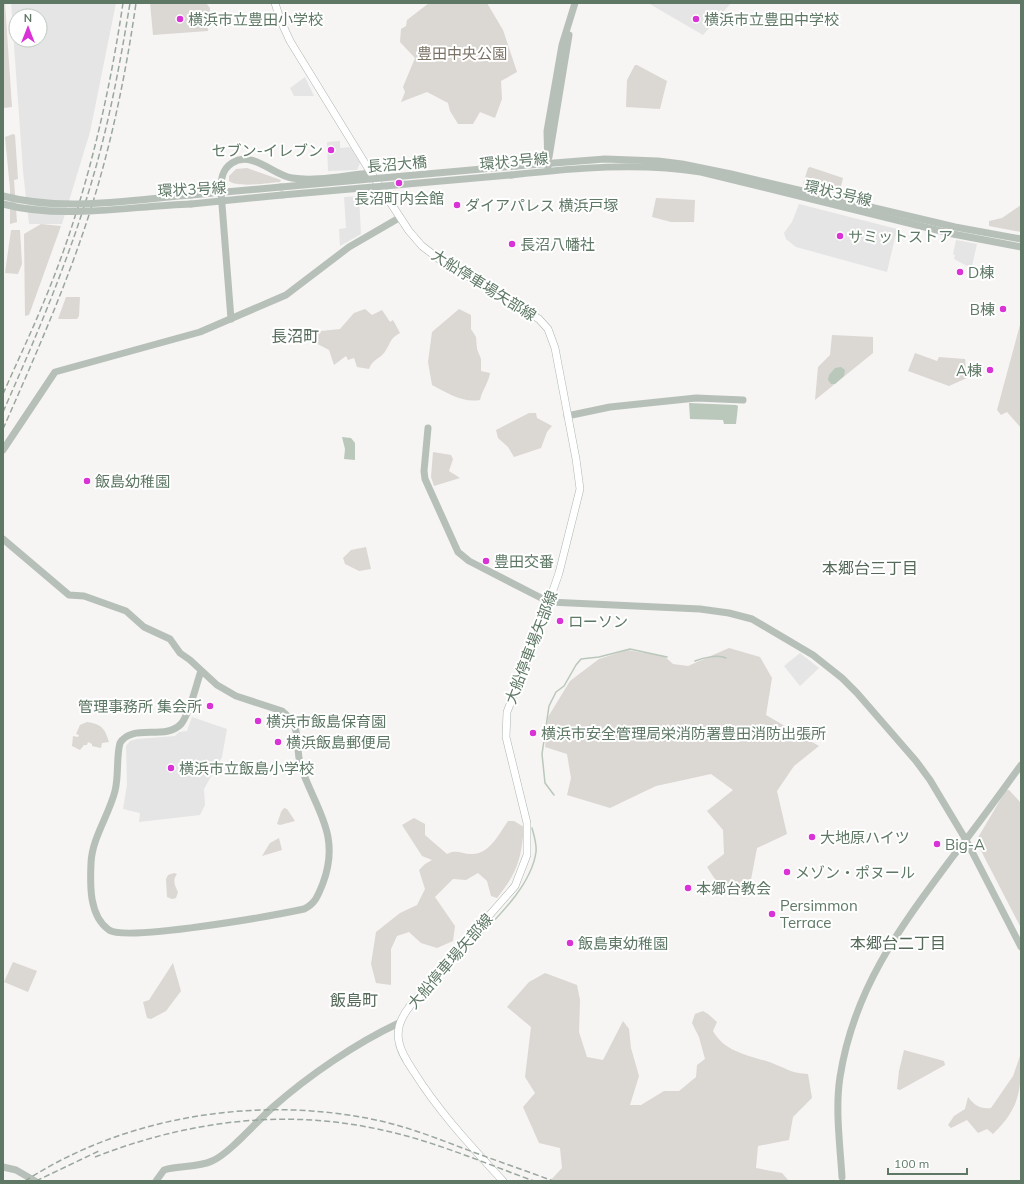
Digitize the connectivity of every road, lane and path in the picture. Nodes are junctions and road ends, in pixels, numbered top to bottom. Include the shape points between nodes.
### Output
1 (275, 3) edge
2 (575, 3) edge
3 (516, 166) joint
4 (548, 167) junction
5 (371, 173) junction
6 (221, 192) junction
7 (3, 196) edge
8 (222, 201) junction
9 (3, 204) edge
10 (399, 218) junction
11 (1021, 239) edge
12 (1021, 247) edge
13 (231, 319) junction
14 (743, 400) dead end
15 (567, 416) junction
16 (428, 428) dead end
17 (3, 450) edge
18 (3, 539) edge
19 (549, 602) junction
20 (201, 671) junction
21 (1021, 765) edge
22 (966, 840) junction
23 (1021, 947) edge
24 (399, 1023) junction
25 (3, 1167) edge
26 (842, 1177) dead end
27 (34, 1181) edge
28 (156, 1181) edge
29 (503, 1181) edge

1 - 5 main road, 大船停車場矢部線 via 290,41
2 - 4 street via 570,26 562,45 547,131
3 - 4 street, 環状3号線
3 - 6 street, 長沼大橋, bridge
4 - 8 street, 環状3号線, bridge via 511,174
4 - 11 street, 環状3号線 via 605,159 682,164 955,227
4 - 12 street, 環状3号線 via 657,167 701,172 953,234
5 - 6 street via 291,178 250,160 240,160 225,170
5 - 10 main road, 大船停車場矢部線
6 - 7 street, 環状3号線, bridge via 66,205 32,203
6 - 8 street
8 - 9 street, 環状3号線, bridge via 65,211 28,209
8 - 13 street
10 - 13 street via 349,247 291,292
10 - 15 main road, 大船停車場矢部線 via 422,246 544,323 554,344
13 - 17 street via 200,332 55,372
14 - 15 street via 696,398 610,407
15 - 19 main road, 大船停車場矢部線 via 580,489
16 - 19 street via 425,479 458,552 469,561
18 - 20 street via 69,595 84,596 126,611 144,627 170,639 180,653
19 - 22 street via 700,609 729,613 758,622 813,655 857,693 916,761
19 - 24 main road, 大船停車場矢部線 via 510,701 505,724 527,823 525,864 515,886 410,1006
20 - 20 street via 217,685 236,696 282,711 294,724 301,766 328,833 330,853 327,872 313,904 304,909 160,932 118,934 103,924 94,909 91,862 115,791 120,743 129,735 162,732 180,725
21 - 22 street
22 - 23 street
22 - 26 street via 897,933 860,1005 840,1077
24 - 28 street via 331,1063 273,1107 213,1161 164,1170
24 - 29 main road, 大船停車場矢部線 via 398,1041 421,1083 440,1111
25 - 27 street via 16,1170

